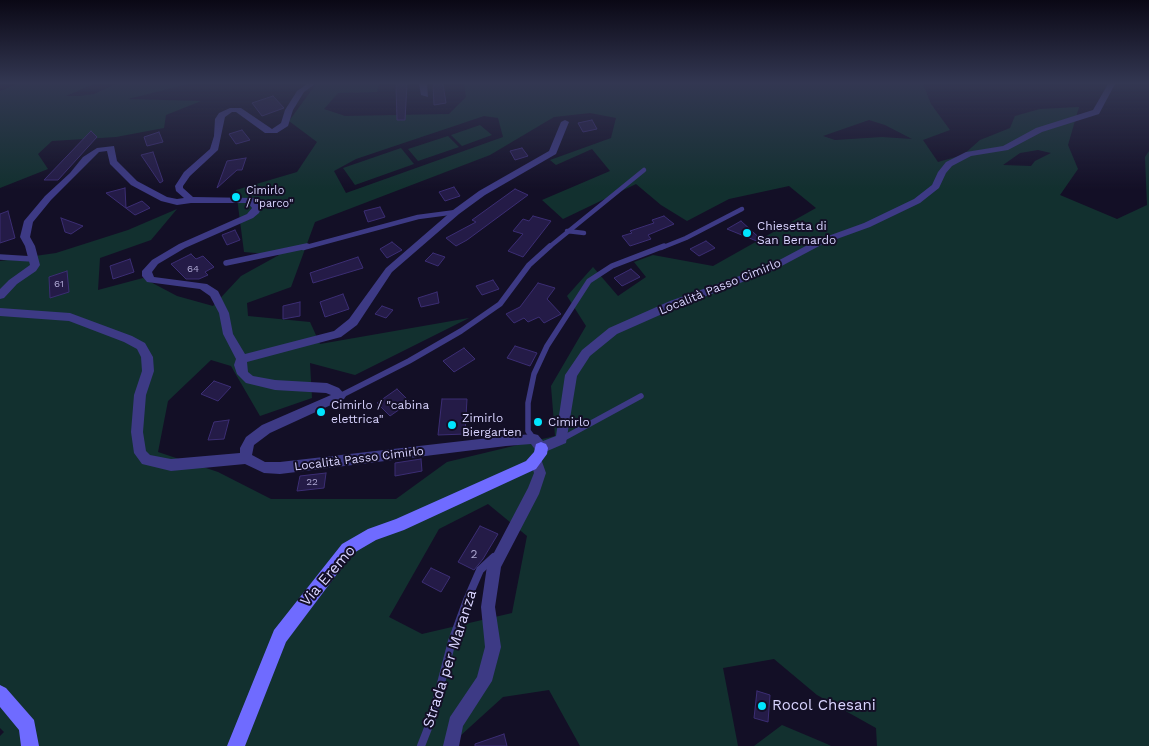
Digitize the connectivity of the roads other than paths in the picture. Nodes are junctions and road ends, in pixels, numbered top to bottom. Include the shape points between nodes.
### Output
1 (219, 119) edge
2 (251, 119) edge
3 (286, 119) edge
4 (1074, 119) edge
5 (565, 122) dead end
6 (644, 170) dead end
7 (191, 200) junction
8 (742, 209) dead end
9 (456, 212) junction
10 (567, 232) junction
11 (584, 233) dead end
12 (0, 257) edge
13 (32, 260) junction
14 (226, 263) dead end
15 (0, 295) edge
16 (0, 312) edge
17 (242, 359) junction
18 (340, 396) junction
19 (641, 396) dead end
20 (562, 439) junction
21 (537, 449) junction
22 (246, 458) junction
23 (501, 550) junction
24 (0, 694) edge
25 (30, 746) edge
26 (236, 746) edge
27 (421, 746) edge
28 (451, 746) edge

1 - 7 street via 214,150 187,174 179,186
2 - 3 street via 268,131 274,131
4 - 20 street, Località Passo Cimirlo via 1039,130 1005,148 969,154 949,164 936,186 918,201 820,242 773,267 613,331 586,353 571,375
5 - 9 street via 553,152
6 - 10 lane
7 - 13 street via 177,202 164,199 134,183 113,162 110,148 97,150 29,221 25,237
7 - 17 street via 248,200 256,205 256,211 155,262 147,276 156,281 203,286 214,294 224,313 228,334
8 - 21 lane via 686,238 612,266 589,281 547,346 534,374 528,403 528,430
9 - 14 lane via 418,217 290,251
9 - 17 street via 389,270 353,322 336,334
10 - 11 lane
10 - 18 lane via 529,265 500,304 409,361
12 - 13 lane
13 - 15 street via 33,269
16 - 22 street, Località Passo Cimirlo via 70,317 141,346 147,357 148,371 140,395 137,432 140,453 146,460 171,466
17 - 18 street via 243,374 250,380 327,388
18 - 22 street via 266,429 250,441
19 - 20 lane, Località Passo Cimirlo
20 - 21 street, Località Passo Cimirlo
21 - 22 street, Località Passo Cimirlo via 280,468 264,467
21 - 23 street, Strada per Maranza via 540,473 534,490
21 - 26 street, Via Eremo via 531,466 373,534 348,549 280,636
23 - 27 lane, Strada per Maranza via 480,570 467,600
23 - 28 street, Strada per Maranza via 494,566 488,607 493,647 484,681 456,723
24 - 25 street via 28,726

